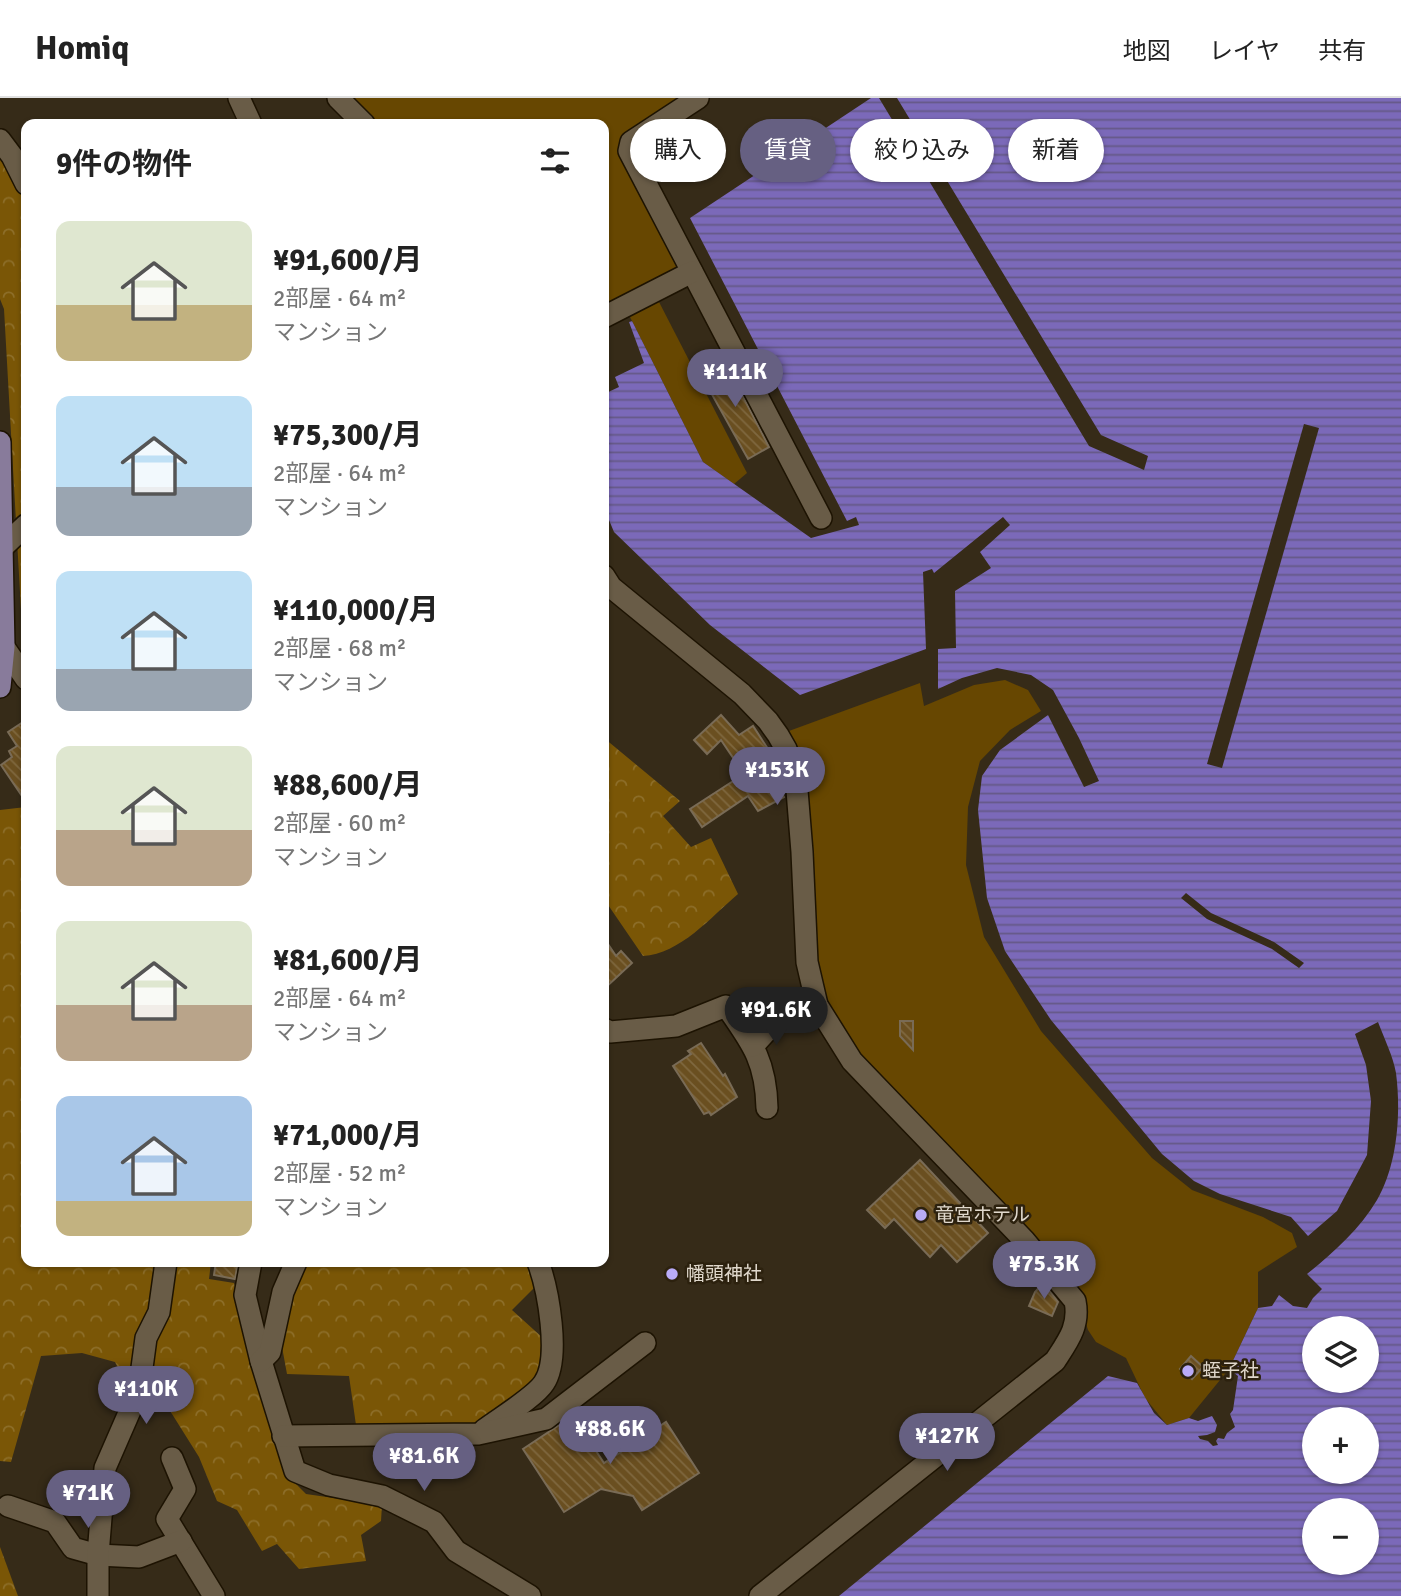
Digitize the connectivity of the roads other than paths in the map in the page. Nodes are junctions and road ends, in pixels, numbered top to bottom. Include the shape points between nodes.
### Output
1 (239, 98) edge
2 (338, 98) edge
3 (690, 100) edge
4 (249, 119) edge
5 (359, 119) edge
6 (0, 140) edge
7 (21, 174) edge
8 (692, 272) junction
9 (609, 314) edge
10 (0, 442) edge
11 (821, 518) dead end
12 (21, 530) edge
13 (3, 547) junction
14 (609, 587) edge
15 (4, 647) junction
16 (21, 672) edge
17 (0, 687) edge
18 (817, 1005) junction
19 (609, 1032) edge
20 (753, 1046) junction
21 (767, 1108) dead end
22 (165, 1267) edge
23 (250, 1267) edge
24 (294, 1267) edge
25 (540, 1267) edge
26 (645, 1343) dead end
27 (261, 1361) junction
28 (478, 1434) junction
29 (283, 1436) junction
30 (172, 1458) dead end
31 (8, 1506) dead end
32 (181, 1541) junction
33 (98, 1555) junction
34 (98, 1596) edge
35 (214, 1596) edge
36 (530, 1596) edge
37 (760, 1596) edge

1 - 4 street
2 - 5 street
3 - 8 street via 631,142 629,152
6 - 7 street
8 - 9 street
8 - 11 street
10 - 13 main road
12 - 13 street
13 - 15 main road
14 - 18 street via 742,694 786,749 796,778 807,962
15 - 16 street
15 - 17 main road
18 - 20 street via 775,1022
18 - 37 street via 852,1061 1024,1240 1075,1301 1077,1313 1071,1337 1055,1361
19 - 20 street via 676,1026 726,1006
20 - 21 street via 766,1081
22 - 33 street via 159,1312 146,1338 139,1390 105,1468
23 - 27 street via 245,1295
24 - 27 street via 283,1292 270,1352
25 - 28 street via 546,1284 553,1361 544,1384
26 - 28 street via 546,1419
27 - 29 street
28 - 29 street
29 - 36 street via 295,1471 328,1485 382,1496 434,1522 456,1551
30 - 32 street via 185,1489 167,1519
31 - 33 street via 55,1522 73,1548
32 - 33 street via 139,1557
32 - 35 street
33 - 34 street

